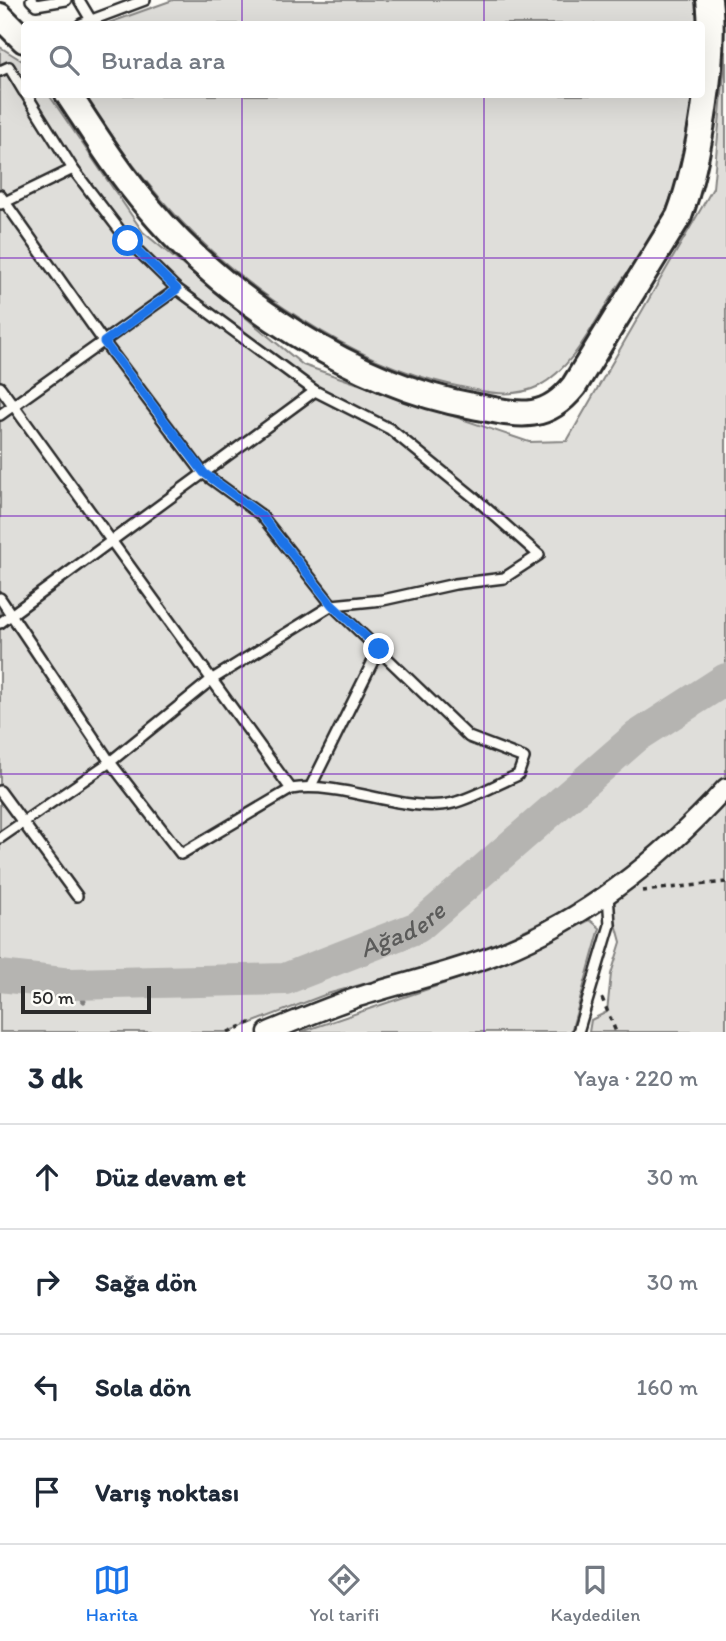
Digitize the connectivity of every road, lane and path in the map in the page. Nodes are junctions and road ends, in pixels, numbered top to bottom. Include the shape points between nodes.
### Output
1 (68, 0) edge
2 (145, 0) edge
3 (709, 0) edge
4 (36, 2) edge
5 (81, 3) edge
6 (91, 20) joint
7 (0, 71) edge
8 (705, 82) edge
9 (21, 86) edge
10 (28, 98) edge
11 (71, 98) edge
12 (703, 98) edge
13 (73, 169) junction
14 (1, 201) edge
15 (177, 289) junction
16 (104, 342) junction
17 (0, 387) edge
18 (315, 391) junction
19 (13, 406) junction
20 (0, 415) edge
21 (204, 473) junction
22 (110, 542) junction
23 (0, 598) edge
24 (332, 605) junction
25 (11, 615) junction
26 (0, 623) edge
27 (379, 649) junction
28 (211, 680) junction
29 (110, 762) junction
30 (311, 786) junction
31 (726, 788) edge
32 (291, 789) junction
33 (0, 791) edge
34 (24, 822) junction
35 (0, 838) edge
36 (726, 882) edge
37 (608, 894) junction
38 (77, 896) dead end
39 (594, 977) junction
40 (267, 1025) edge
41 (228, 1032) edge
42 (578, 1032) edge
43 (615, 1032) edge

1 - 4 lane
1 - 5 lane
2 - 6 lane
3 - 8 main road
5 - 6 lane
7 - 9 lane via 9,67
10 - 13 lane
11 - 12 main road via 116,166 174,235 298,334 361,370 419,394 515,412 542,412 561,402 679,216 697,152
13 - 14 lane
13 - 15 lane via 128,241
14 - 16 lane
15 - 16 lane
15 - 18 lane
16 - 19 lane
16 - 21 lane
17 - 19 lane
18 - 21 lane
18 - 24 lane via 390,429 539,555 504,578
19 - 20 lane
19 - 22 lane
21 - 22 lane
21 - 24 lane via 261,515
22 - 25 lane
22 - 28 lane
23 - 25 lane
24 - 27 lane
24 - 28 lane
25 - 26 lane
25 - 29 lane
27 - 30 lane
27 - 30 lane via 469,737 524,758 518,775 451,803 414,803
28 - 29 lane
28 - 32 lane
29 - 32 lane via 181,853
29 - 34 lane
30 - 32 lane
31 - 37 street via 694,823
33 - 34 lane
34 - 35 lane
34 - 38 lane
36 - 37 path
37 - 39 lane via 610,925
37 - 40 street via 550,930 500,953
39 - 42 lane
39 - 43 path
40 - 41 path

